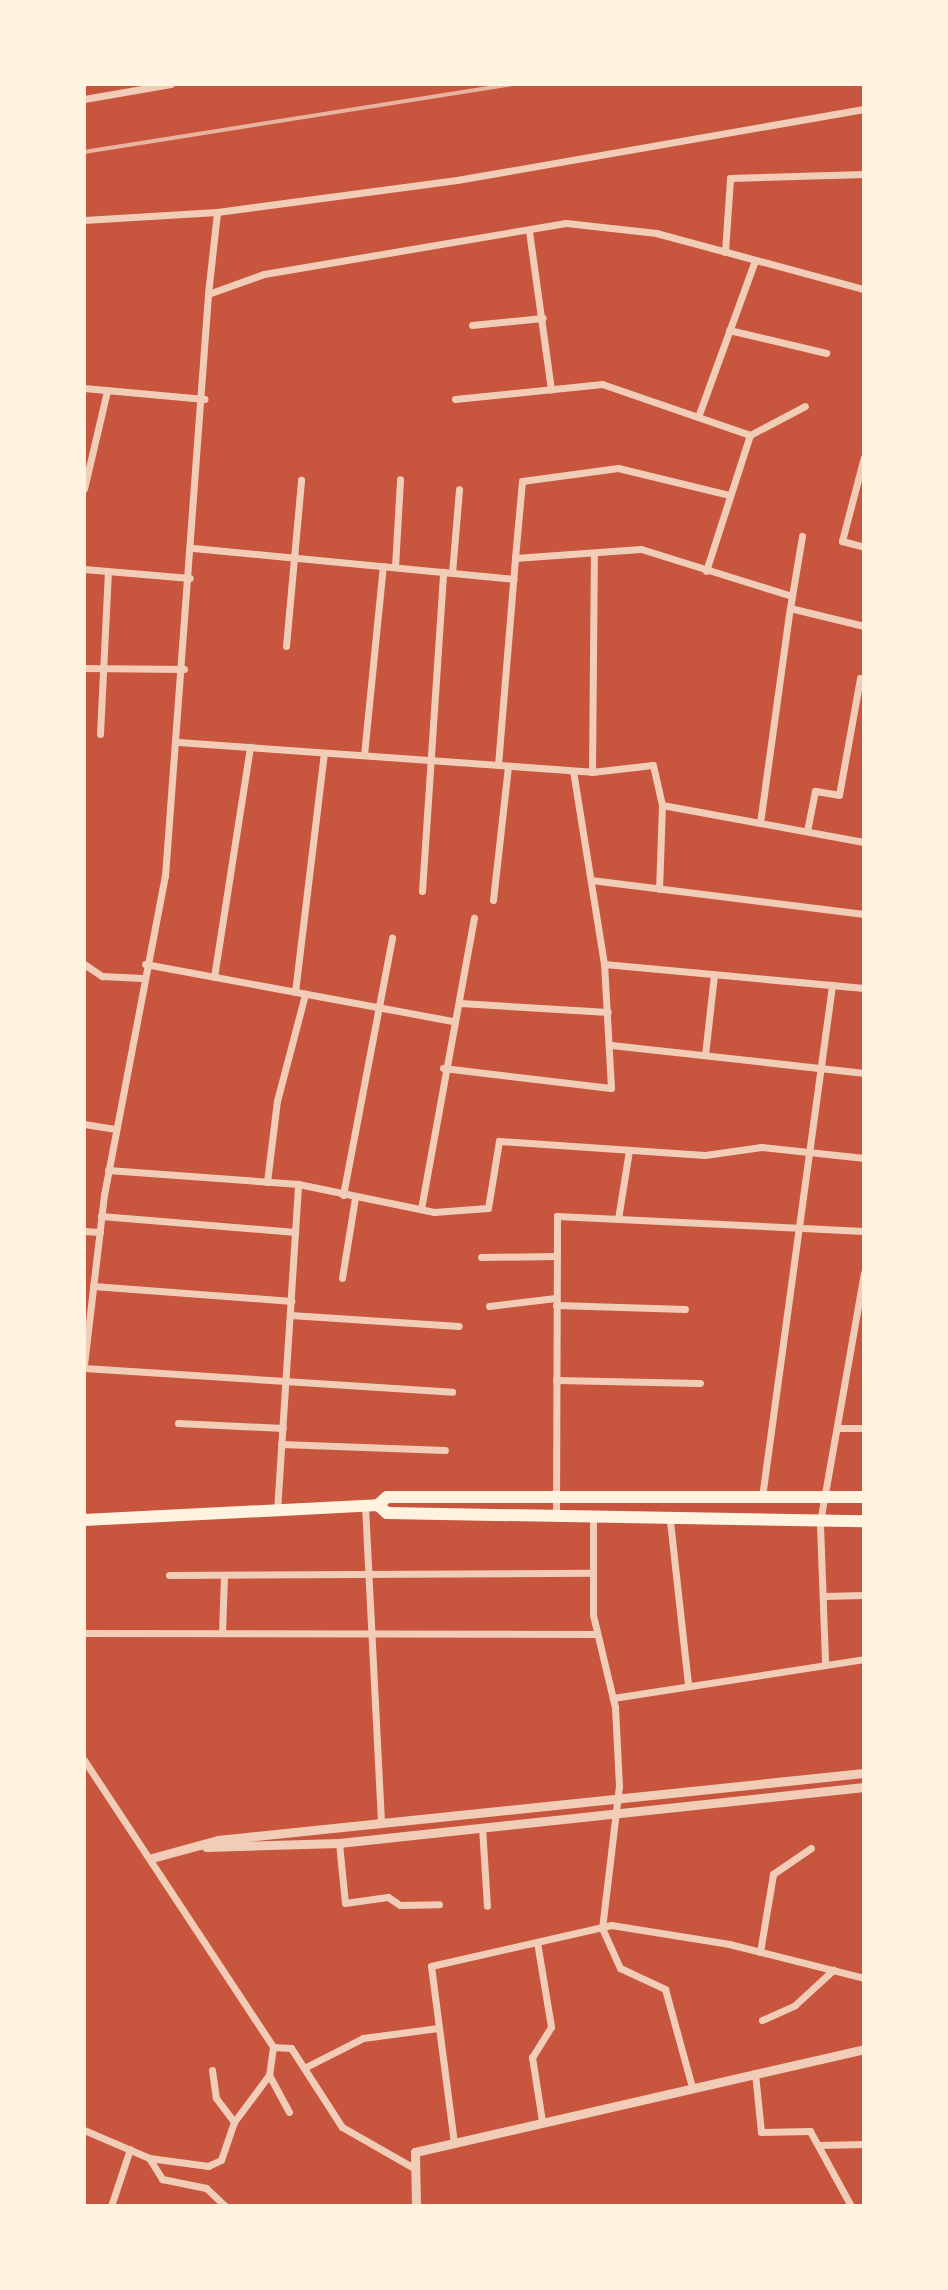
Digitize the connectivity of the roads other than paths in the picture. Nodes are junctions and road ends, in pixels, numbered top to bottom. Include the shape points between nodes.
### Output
1 (171, 84) edge
2 (84, 99) edge
3 (864, 109) edge
4 (864, 174) edge
5 (217, 212) junction
6 (84, 220) edge
7 (529, 231) junction
8 (725, 252) junction
9 (755, 260) junction
10 (864, 289) edge
11 (208, 294) junction
12 (543, 318) junction
13 (472, 325) dead end
14 (729, 330) junction
15 (826, 353) dead end
16 (84, 388) edge
17 (551, 389) junction
18 (107, 391) junction
19 (205, 399) junction
20 (455, 399) dead end
21 (805, 406) dead end
22 (698, 417) junction
23 (750, 435) junction
24 (864, 457) edge
25 (400, 479) dead end
26 (301, 480) dead end
27 (84, 489) edge
28 (459, 489) dead end
29 (730, 495) junction
30 (802, 536) dead end
31 (864, 547) edge
32 (193, 548) junction
33 (594, 553) junction
34 (291, 558) junction
35 (515, 558) junction
36 (383, 566) junction
37 (395, 567) junction
38 (84, 569) edge
39 (706, 571) junction
40 (108, 572) junction
41 (448, 572) junction
42 (190, 578) junction
43 (514, 579) junction
44 (792, 596) junction
45 (790, 608) junction
46 (864, 626) edge
47 (286, 646) dead end
48 (84, 668) edge
49 (184, 669) junction
50 (103, 673) junction
51 (860, 678) dead end
52 (100, 734) dead end
53 (178, 742) junction
54 (250, 747) junction
55 (324, 753) junction
56 (364, 755) junction
57 (435, 761) junction
58 (498, 765) junction
59 (508, 766) junction
60 (573, 771) junction
61 (592, 772) junction
62 (662, 805) junction
63 (760, 823) junction
64 (807, 831) junction
65 (864, 842) edge
66 (591, 880) junction
67 (659, 889) junction
68 (422, 891) dead end
69 (493, 900) dead end
70 (864, 914) edge
71 (474, 918) dead end
72 (392, 938) dead end
73 (84, 964) edge
74 (145, 964) junction
75 (604, 964) junction
76 (714, 975) junction
77 (214, 977) junction
78 (142, 978) junction
79 (832, 985) junction
80 (864, 988) edge
81 (295, 992) junction
82 (305, 994) junction
83 (460, 1003) junction
84 (379, 1007) junction
85 (608, 1012) junction
86 (454, 1021) junction
87 (611, 1045) junction
88 (705, 1055) junction
89 (443, 1068) junction
90 (820, 1068) junction
91 (864, 1073) edge
92 (84, 1124) edge
93 (115, 1129) junction
94 (629, 1150) junction
95 (809, 1151) junction
96 (864, 1158) edge
97 (108, 1170) junction
98 (267, 1182) junction
99 (298, 1184) junction
100 (343, 1195) junction
101 (355, 1198) junction
102 (421, 1209) junction
103 (101, 1216) junction
104 (618, 1219) junction
105 (798, 1227) junction
106 (84, 1231) edge
107 (864, 1231) edge
108 (100, 1232) junction
109 (295, 1232) junction
110 (557, 1256) junction
111 (481, 1257) dead end
112 (864, 1273) edge
113 (342, 1278) dead end
114 (93, 1286) junction
115 (291, 1301) junction
116 (556, 1302) junction
117 (489, 1306) dead end
118 (685, 1309) dead end
119 (290, 1315) junction
120 (860, 1321) edge
121 (459, 1326) dead end
122 (84, 1366) edge
123 (556, 1380) junction
124 (286, 1381) junction
125 (700, 1383) dead end
126 (452, 1392) dead end
127 (178, 1423) dead end
128 (283, 1428) junction
129 (838, 1428) junction
130 (864, 1428) edge
131 (281, 1444) junction
132 (445, 1450) dead end
133 (556, 1496) junction
134 (762, 1497) junction
135 (825, 1497) junction
136 (864, 1497) edge
137 (371, 1505) junction
138 (277, 1511) junction
139 (556, 1519) junction
140 (84, 1520) edge
141 (593, 1520) junction
142 (670, 1521) junction
143 (864, 1521) edge
144 (820, 1522) junction
145 (592, 1573) junction
146 (169, 1575) dead end
147 (224, 1576) junction
148 (368, 1577) junction
149 (864, 1595) edge
150 (823, 1596) junction
151 (84, 1633) edge
152 (222, 1633) junction
153 (370, 1634) junction
154 (597, 1634) junction
155 (864, 1659) edge
156 (825, 1661) junction
157 (688, 1685) junction
158 (613, 1698) junction
159 (84, 1760) edge
160 (864, 1773) edge
161 (864, 1787) edge
162 (617, 1797) junction
163 (616, 1812) junction
164 (381, 1821) junction
165 (482, 1827) junction
166 (339, 1843) junction
167 (206, 1847) junction
168 (811, 1848) dead end
169 (152, 1858) junction
170 (439, 1904) dead end
171 (487, 1906) dead end
172 (602, 1928) junction
173 (537, 1942) junction
174 (760, 1952) junction
175 (833, 1970) junction
176 (864, 1978) edge
177 (762, 2020) dead end
178 (438, 2028) junction
179 (273, 2047) junction
180 (864, 2049) edge
181 (304, 2068) junction
182 (212, 2070) dead end
183 (755, 2073) junction
184 (269, 2075) junction
185 (692, 2087) junction
186 (289, 2112) dead end
187 (542, 2121) junction
188 (234, 2122) junction
189 (84, 2130) edge
190 (454, 2143) junction
191 (864, 2144) edge
192 (819, 2145) junction
193 (130, 2149) junction
194 (149, 2158) junction
195 (414, 2168) junction
196 (111, 2206) edge
197 (225, 2206) edge
198 (416, 2206) edge
199 (851, 2206) edge

1 - 2 street
3 - 5 street via 457,180
4 - 8 street via 730,178
5 - 6 street
5 - 11 street
7 - 8 street via 566,223
7 - 11 street via 264,274
7 - 12 street
8 - 9 street
9 - 10 street
9 - 14 street
11 - 19 street
12 - 13 street
12 - 17 street
14 - 15 street
14 - 22 street
16 - 18 street
17 - 20 street
17 - 22 street via 602,384
18 - 19 street
18 - 27 street
19 - 32 street
21 - 23 street
22 - 23 street
23 - 29 street
24 - 31 street via 842,541
25 - 37 street
26 - 34 street
28 - 41 street
29 - 35 street via 618,468 522,481
29 - 39 street
30 - 44 street
32 - 34 street
32 - 42 street
33 - 35 street
33 - 39 street via 641,549
33 - 61 street
34 - 36 street
34 - 47 street
35 - 43 street
36 - 37 street
36 - 56 street
37 - 41 street
38 - 40 street
39 - 44 street
40 - 42 street
40 - 50 street
41 - 43 street
41 - 57 street
42 - 49 street
43 - 58 street
44 - 45 street
45 - 46 street
45 - 63 street
48 - 50 street
49 - 50 street
49 - 53 street
50 - 52 street
51 - 64 street via 839,795 815,791
53 - 54 street
53 - 74 street via 165,876
54 - 55 street
54 - 77 street
55 - 56 street
55 - 81 street
56 - 57 street
57 - 58 street
57 - 68 street
58 - 59 street
59 - 60 street
59 - 69 street
60 - 61 street
60 - 66 street
61 - 62 street via 653,765
62 - 63 street
62 - 67 street
63 - 64 street
64 - 65 street
66 - 67 street
66 - 75 street
67 - 70 street
71 - 83 street
72 - 84 street
73 - 78 street via 102,976
74 - 77 street
74 - 78 street
75 - 76 street
75 - 85 street
76 - 79 street
76 - 88 street
77 - 81 street
78 - 93 street
79 - 80 street
79 - 90 street
81 - 82 street
82 - 84 street
82 - 98 street via 277,1101
83 - 85 street
83 - 86 street
84 - 86 street
84 - 100 street
85 - 87 street
86 - 89 street
87 - 88 street
87 - 89 street via 611,1088
88 - 90 street
89 - 102 street
90 - 91 street
90 - 95 street
92 - 93 street
93 - 97 street
94 - 95 street
94 - 102 street via 499,1141 488,1208
94 - 104 street
95 - 96 street
95 - 105 street
97 - 98 street
97 - 103 street
98 - 99 street
99 - 100 street
99 - 109 street
100 - 101 street
101 - 102 street
101 - 113 street
103 - 108 street
103 - 109 street
104 - 105 street
104 - 110 street via 557,1216
105 - 107 street
105 - 134 street
106 - 108 street
108 - 114 street
109 - 115 street
110 - 111 street
110 - 116 street
112 - 120 street
114 - 115 street
114 - 122 street
115 - 119 street
116 - 117 street
116 - 118 street
116 - 123 street
119 - 121 street
119 - 124 street
120 - 129 street
122 - 124 street
123 - 125 street
123 - 133 street
124 - 126 street
124 - 128 street
127 - 128 street
128 - 131 street
129 - 130 street
129 - 135 street
131 - 132 street
131 - 138 street
133 - 134 main road
133 - 137 main road via 387,1497
133 - 139 street
134 - 135 main road
135 - 136 main road
135 - 144 street
137 - 138 main road
137 - 139 main road via 387,1513
137 - 148 street
138 - 140 main road
139 - 141 main road
141 - 142 main road
141 - 145 street
142 - 144 main road
142 - 157 street
143 - 144 main road
144 - 150 street
145 - 148 street
145 - 154 street
146 - 147 street
147 - 148 street
147 - 152 street
148 - 153 street
149 - 150 street
150 - 156 street
151 - 152 street
152 - 153 street
153 - 154 street
153 - 164 street
154 - 158 street
155 - 156 street
156 - 157 street
157 - 158 street
158 - 162 street
159 - 169 street
160 - 162 street
161 - 163 street
162 - 163 street
162 - 164 street
163 - 165 street
163 - 172 street
164 - 167 street
165 - 166 street
165 - 171 street
166 - 167 street
166 - 170 street via 345,1903 388,1897 400,1905
167 - 169 street
168 - 174 street via 773,1874
169 - 179 street
172 - 173 street
172 - 174 street
172 - 185 street via 620,1968 665,1989
173 - 178 street via 431,1966
173 - 187 street via 551,2027 532,2057
174 - 175 street
175 - 176 street
175 - 177 street via 795,2005
178 - 181 street via 363,2038
178 - 190 street
179 - 181 street via 291,2048
179 - 184 street
180 - 183 street
181 - 195 street via 342,2127
182 - 188 street via 216,2098
183 - 185 street
183 - 192 street via 761,2132 810,2131
184 - 186 street
184 - 188 street
185 - 187 street
187 - 190 street
188 - 194 street via 221,2160 208,2166
189 - 193 street
190 - 195 street via 415,2152
191 - 192 street
192 - 199 street
193 - 194 street
193 - 196 street
194 - 197 street via 162,2179 206,2188
195 - 198 street

